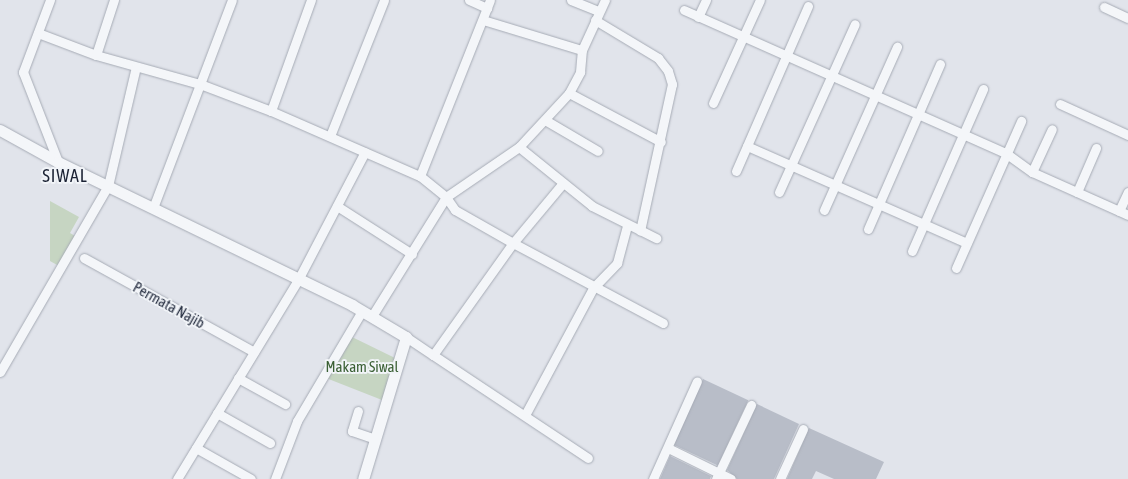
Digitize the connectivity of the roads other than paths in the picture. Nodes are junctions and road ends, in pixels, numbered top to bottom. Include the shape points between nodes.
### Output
1 (50, 0) edge
2 (114, 0) edge
3 (232, 0) edge
4 (311, 0) edge
5 (384, 0) edge
6 (469, 0) edge
7 (571, 0) edge
8 (604, 0) edge
9 (706, 0) edge
10 (760, 0) edge
11 (488, 4) edge
12 (808, 6) dead end
13 (1104, 7) dead end
14 (684, 10) dead end
15 (596, 16) junction
16 (698, 17) junction
17 (1128, 18) edge
18 (483, 20) junction
19 (855, 24) dead end
20 (38, 34) junction
21 (744, 37) junction
22 (897, 47) dead end
23 (582, 50) junction
24 (96, 55) junction
25 (786, 56) junction
26 (940, 64) dead end
27 (136, 67) junction
28 (830, 76) junction
29 (200, 84) junction
30 (983, 89) dead end
31 (569, 93) junction
32 (875, 96) junction
33 (713, 103) dead end
34 (1060, 104) dead end
35 (271, 111) junction
36 (919, 114) junction
37 (545, 120) junction
38 (1021, 121) dead end
39 (1052, 129) dead end
40 (0, 130) edge
41 (963, 135) junction
42 (1128, 135) edge
43 (330, 136) junction
44 (661, 142) junction
45 (747, 146) junction
46 (520, 147) junction
47 (1096, 148) dead end
48 (598, 151) dead end
49 (366, 152) junction
50 (1007, 154) junction
51 (58, 162) junction
52 (791, 165) junction
53 (736, 171) dead end
54 (1032, 172) junction
55 (420, 176) junction
56 (562, 183) junction
57 (835, 185) junction
58 (108, 186) junction
59 (779, 192) dead end
60 (1077, 192) junction
61 (1128, 192) edge
62 (446, 197) junction
63 (879, 204) junction
64 (336, 206) junction
65 (153, 208) junction
66 (824, 210) dead end
67 (1119, 211) junction
68 (1128, 215) edge
69 (924, 224) junction
70 (628, 226) junction
71 (868, 229) dead end
72 (640, 231) junction
73 (656, 238) dead end
74 (513, 243) junction
75 (967, 243) junction
76 (912, 251) dead end
77 (412, 254) junction
78 (84, 258) dead end
79 (956, 268) dead end
80 (299, 278) junction
81 (593, 288) junction
82 (367, 314) junction
83 (663, 323) dead end
84 (406, 337) junction
85 (254, 352) junction
86 (433, 354) junction
87 (0, 372) edge
88 (238, 378) junction
89 (697, 381) dead end
90 (285, 404) dead end
91 (751, 405) dead end
92 (358, 411) dead end
93 (217, 412) junction
94 (526, 416) junction
95 (803, 429) dead end
96 (375, 439) junction
97 (270, 443) dead end
98 (196, 448) junction
99 (668, 448) junction
100 (588, 458) dead end
101 (717, 476) edge
102 (178, 479) edge
103 (251, 479) edge
104 (275, 479) edge
105 (363, 479) edge
106 (653, 479) edge
107 (731, 479) edge
108 (780, 479) edge

1 - 20 street
2 - 24 street
3 - 29 street
4 - 35 street
5 - 43 street
6 - 11 street
7 - 15 street
8 - 15 street
9 - 16 street
10 - 21 street
11 - 18 street
12 - 25 street
13 - 17 street
14 - 16 street
15 - 23 street
15 - 44 street via 654,55 668,71 673,89
16 - 21 street
18 - 23 street
18 - 55 street
19 - 28 street
20 - 24 street
20 - 51 street via 24,74
21 - 25 street
21 - 33 street
22 - 32 street
23 - 31 street via 580,72
24 - 27 street
25 - 28 street
25 - 45 street
26 - 36 street
27 - 29 street
27 - 58 street
28 - 32 street
28 - 52 street
29 - 35 street
29 - 65 street
30 - 41 street
31 - 37 street
31 - 44 street
32 - 36 street
32 - 57 street
34 - 42 street
35 - 43 street
36 - 41 street
36 - 63 street
37 - 46 street
37 - 48 street
38 - 50 street
39 - 54 street
40 - 51 street
41 - 50 street
41 - 69 street
43 - 49 street
44 - 72 street
45 - 52 street
45 - 53 street
46 - 56 street
46 - 62 street
47 - 60 street
49 - 55 street
49 - 64 street
50 - 54 street
50 - 75 street
51 - 58 street
52 - 57 street
52 - 59 street
54 - 60 street
55 - 62 street
56 - 70 street via 592,206
56 - 74 street
57 - 63 street
57 - 66 street
58 - 65 street
58 - 87 street
60 - 67 street
61 - 67 street
62 - 74 street via 455,210
62 - 77 street
63 - 69 street
63 - 71 street
64 - 77 street
64 - 80 street
65 - 80 street
67 - 68 street
69 - 75 street
69 - 76 street
70 - 72 street
70 - 81 street via 617,264
72 - 73 street
74 - 81 street
74 - 86 street
75 - 79 street
77 - 82 street
78 - 85 street, Permata Najib
80 - 82 street
80 - 85 street
81 - 83 street
81 - 94 street
82 - 84 street
82 - 104 street via 304,408
84 - 86 street
84 - 96 street
85 - 88 street
86 - 94 street
88 - 90 street
88 - 93 street
89 - 99 street
91 - 101 street
92 - 96 street via 352,430
93 - 97 street
93 - 98 street
94 - 100 street
95 - 108 street
96 - 105 street
98 - 102 street
98 - 103 street
99 - 101 street
99 - 106 street
101 - 107 street

